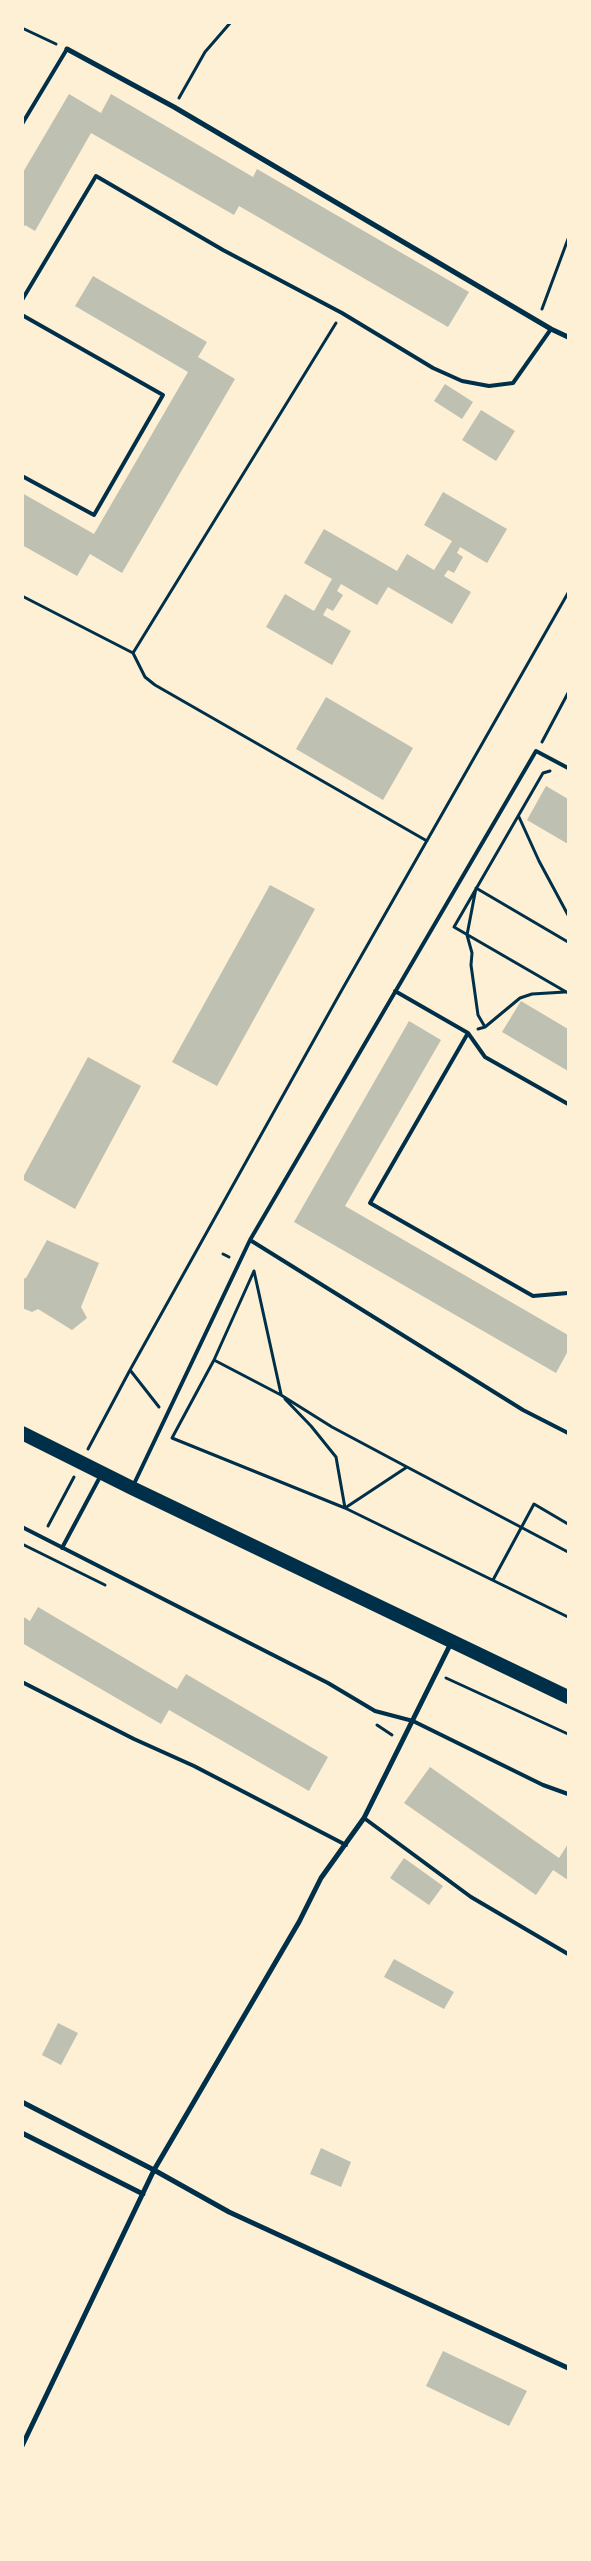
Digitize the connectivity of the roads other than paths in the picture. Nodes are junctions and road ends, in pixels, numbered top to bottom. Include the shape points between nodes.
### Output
1 (67, 49) joint
2 (22, 124) edge
3 (22, 300) edge
4 (22, 314) edge
5 (551, 329) junction
6 (568, 337) edge
7 (22, 476) edge
8 (568, 768) edge
9 (396, 991) junction
10 (468, 1033) junction
11 (568, 1104) edge
12 (250, 1240) junction
13 (568, 1294) edge
14 (22, 1433) edge
15 (568, 1433) edge
16 (102, 1474) junction
17 (132, 1488) junction
18 (22, 1527) edge
19 (62, 1548) junction
20 (452, 1640) junction
21 (22, 1682) edge
22 (568, 1697) edge
23 (414, 1721) junction
24 (568, 1794) edge
25 (364, 1818) junction
26 (346, 1845) junction
27 (568, 1954) edge
28 (22, 2102) edge
29 (22, 2133) edge
30 (154, 2170) junction
31 (143, 2194) junction
32 (568, 2368) edge
33 (22, 2446) edge

1 - 2 lane
1 - 5 street via 174,107
3 - 5 lane via 96,176 223,250 342,313 433,368 462,381 489,386 513,383
4 - 7 lane via 163,395 94,515
5 - 6 street
8 - 9 lane via 536,752
9 - 10 lane
9 - 12 lane
10 - 11 lane via 485,1057
10 - 13 lane via 370,1203 533,1296
12 - 15 lane via 523,1410
12 - 17 lane
14 - 16 highway
16 - 17 highway
16 - 19 lane
17 - 20 highway
18 - 19 lane
19 - 23 lane via 328,1683 375,1711
20 - 22 highway
20 - 23 street
21 - 26 lane
23 - 24 lane via 542,1785
23 - 25 street
25 - 26 street
25 - 27 lane via 471,1897
26 - 30 street via 321,1878 299,1922
28 - 30 street
29 - 31 street
30 - 31 street
30 - 32 street via 229,2212
31 - 33 street

